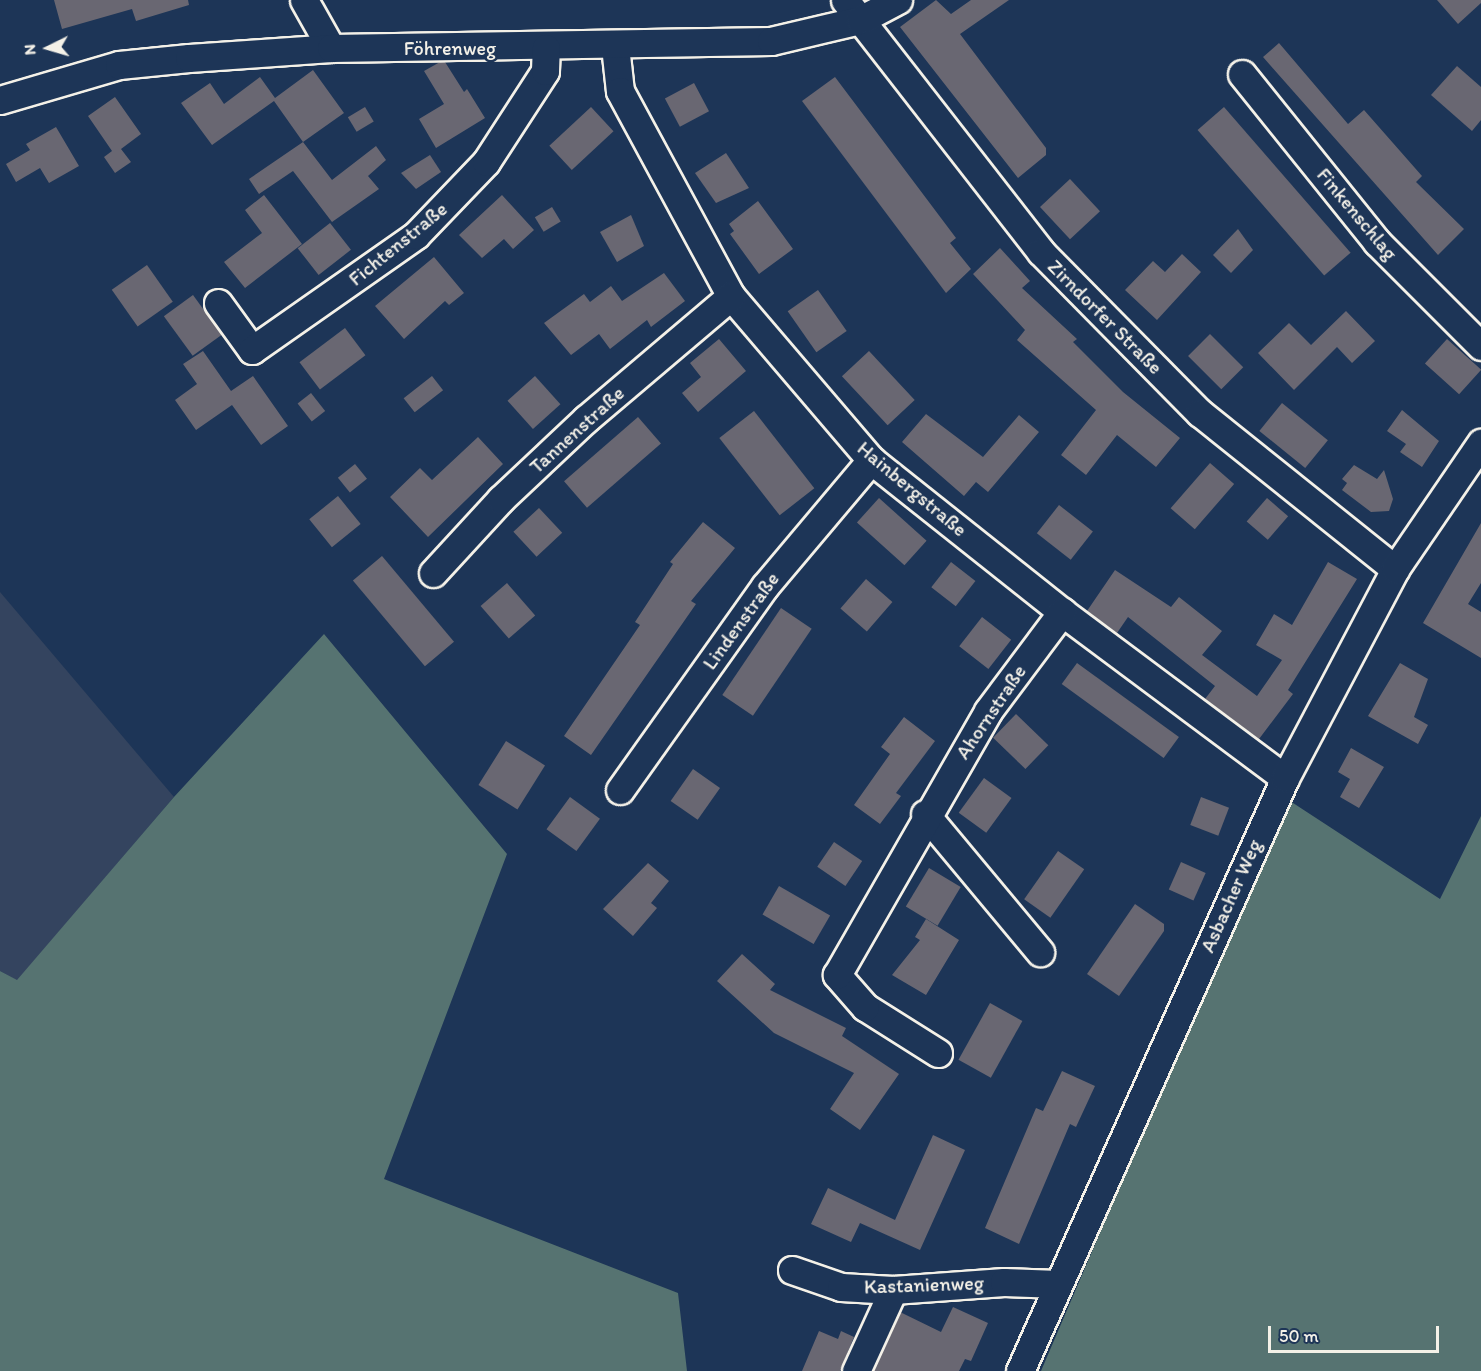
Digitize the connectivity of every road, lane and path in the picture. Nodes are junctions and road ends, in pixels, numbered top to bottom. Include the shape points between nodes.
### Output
1 (304, 0) edge
2 (898, 0) edge
3 (853, 10) edge
4 (615, 46) junction
5 (331, 48) junction
6 (546, 48) junction
7 (1242, 74) dead end
8 (0, 100) edge
9 (730, 296) junction
10 (218, 303) dead end
11 (1481, 346) edge
12 (1481, 443) edge
13 (871, 460) junction
14 (1395, 569) junction
15 (433, 573) dead end
16 (1062, 612) junction
17 (1285, 778) junction
18 (620, 790) dead end
19 (925, 814) junction
20 (1040, 952) dead end
21 (938, 1053) dead end
22 (792, 1270) dead end
23 (1058, 1284) junction
24 (893, 1290) junction
25 (856, 1371) edge
26 (1020, 1371) edge

1 - 5 street
2 - 3 street, Föhrenweg
3 - 4 street, Föhrenweg via 771,41
3 - 14 street, Zirndorfer Straße via 1041,252 1200,413
4 - 6 street, Föhrenweg
4 - 9 street, Hainbergstraße via 620,91
5 - 6 street, Föhrenweg
5 - 8 street, Föhrenweg via 119,65
6 - 10 street, Fichtenstraße via 545,71 486,162 416,235 252,350
7 - 11 street, Finkenschlag via 1377,242
9 - 13 street, Hainbergstraße
9 - 15 street, Tannenstraße via 578,428
12 - 14 street, Asbacher Weg
13 - 16 street, Hainbergstraße
13 - 18 street, Lindenstraße via 765,586
14 - 17 street, Asbacher Weg
16 - 17 street, Hainbergstraße
16 - 19 street, Ahornstraße via 988,711
17 - 23 street, Asbacher Weg
19 - 20 street
19 - 21 street, Ahornstraße via 837,975 865,1007
22 - 24 street, Kastanienweg via 841,1287
23 - 24 street, Kastanienweg via 1004,1282
23 - 26 street, Asbacher Weg
24 - 25 street

